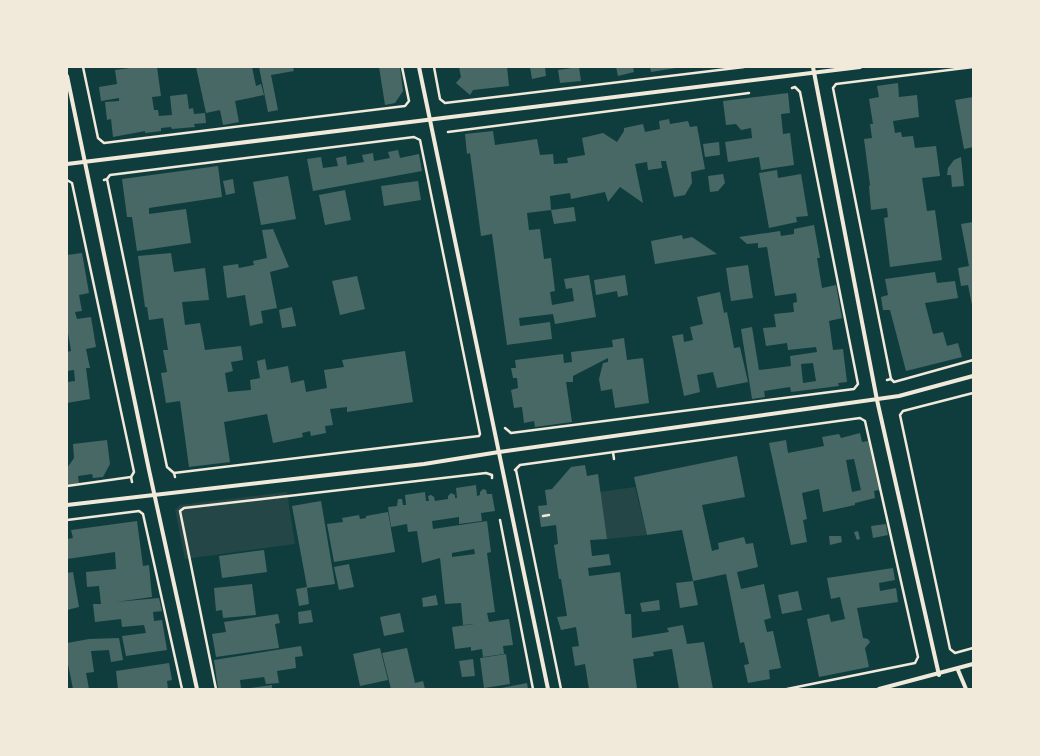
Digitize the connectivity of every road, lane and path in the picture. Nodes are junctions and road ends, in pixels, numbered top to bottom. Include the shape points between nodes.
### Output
1 (83, 67) edge
2 (402, 67) edge
3 (419, 67) edge
4 (434, 67) edge
5 (744, 67) edge
6 (813, 67) edge
7 (860, 67) edge
8 (973, 68) edge
9 (814, 72) junction
10 (67, 76) edge
11 (788, 88) dead end
12 (751, 93) dead end
13 (409, 101) junction
14 (413, 101) dead end
15 (430, 120) junction
16 (413, 133) dead end
17 (446, 135) dead end
18 (414, 137) junction
19 (98, 138) junction
20 (94, 139) dead end
21 (104, 142) junction
22 (105, 147) dead end
23 (86, 162) junction
24 (67, 164) edge
25 (67, 179) edge
26 (973, 360) edge
27 (973, 376) edge
28 (973, 393) edge
29 (877, 400) junction
30 (858, 413) dead end
31 (860, 418) junction
32 (869, 420) dead end
33 (504, 421) dead end
34 (865, 421) junction
35 (499, 452) junction
36 (613, 452) junction
37 (614, 459) dead end
38 (134, 472) junction
39 (138, 472) dead end
40 (174, 473) junction
41 (131, 477) junction
42 (175, 477) dead end
43 (132, 482) dead end
44 (493, 483) dead end
45 (67, 486) edge
46 (154, 494) junction
47 (67, 505) edge
48 (175, 511) dead end
49 (180, 511) junction
50 (499, 514) dead end
51 (549, 515) dead end
52 (543, 516) dead end
53 (67, 520) edge
54 (972, 649) edge
55 (924, 655) dead end
56 (918, 657) junction
57 (915, 663) junction
58 (973, 664) edge
59 (916, 666) dead end
60 (958, 670) junction
61 (939, 675) junction
62 (182, 689) edge
63 (197, 689) edge
64 (216, 689) edge
65 (533, 689) edge
66 (548, 689) edge
67 (561, 689) edge
68 (787, 689) edge
69 (879, 689) edge
70 (966, 689) edge

1 - 19 path
2 - 13 path
3 - 15 street
4 - 5 path via 439,99 445,104
6 - 9 street
7 - 9 street
8 - 26 path via 836,84 831,88 889,379 895,383
9 - 15 street
9 - 29 street
10 - 23 street
11 - 33 path via 795,87 802,91 859,384 854,389 512,435 505,429
12 - 17 path via 448,130
13 - 14 path
13 - 21 path via 406,107
15 - 23 street
15 - 35 street
16 - 18 path
18 - 40 path via 420,140 480,436
18 - 40 path via 110,173 105,179 165,468
19 - 20 path
19 - 21 path
21 - 22 path
23 - 24 street
23 - 46 street
25 - 38 path via 73,183
27 - 29 street
28 - 54 path via 903,409 899,415 949,650 954,653
29 - 35 street
29 - 61 street
30 - 31 path
31 - 34 path
31 - 36 path
32 - 34 path
34 - 56 path
35 - 46 street via 424,464
35 - 66 street
36 - 37 path
36 - 67 path via 519,463 516,470
38 - 39 path
38 - 41 path
40 - 42 path
41 - 43 path
41 - 45 path
44 - 49 path via 492,475 486,471 183,506
46 - 47 street
46 - 63 street
48 - 49 path
49 - 64 path
50 - 65 path
51 - 52 path
53 - 62 path via 139,510 145,514
55 - 56 path
56 - 57 path
57 - 59 path
57 - 68 path
58 - 60 street
60 - 61 street
60 - 70 street
61 - 69 street

